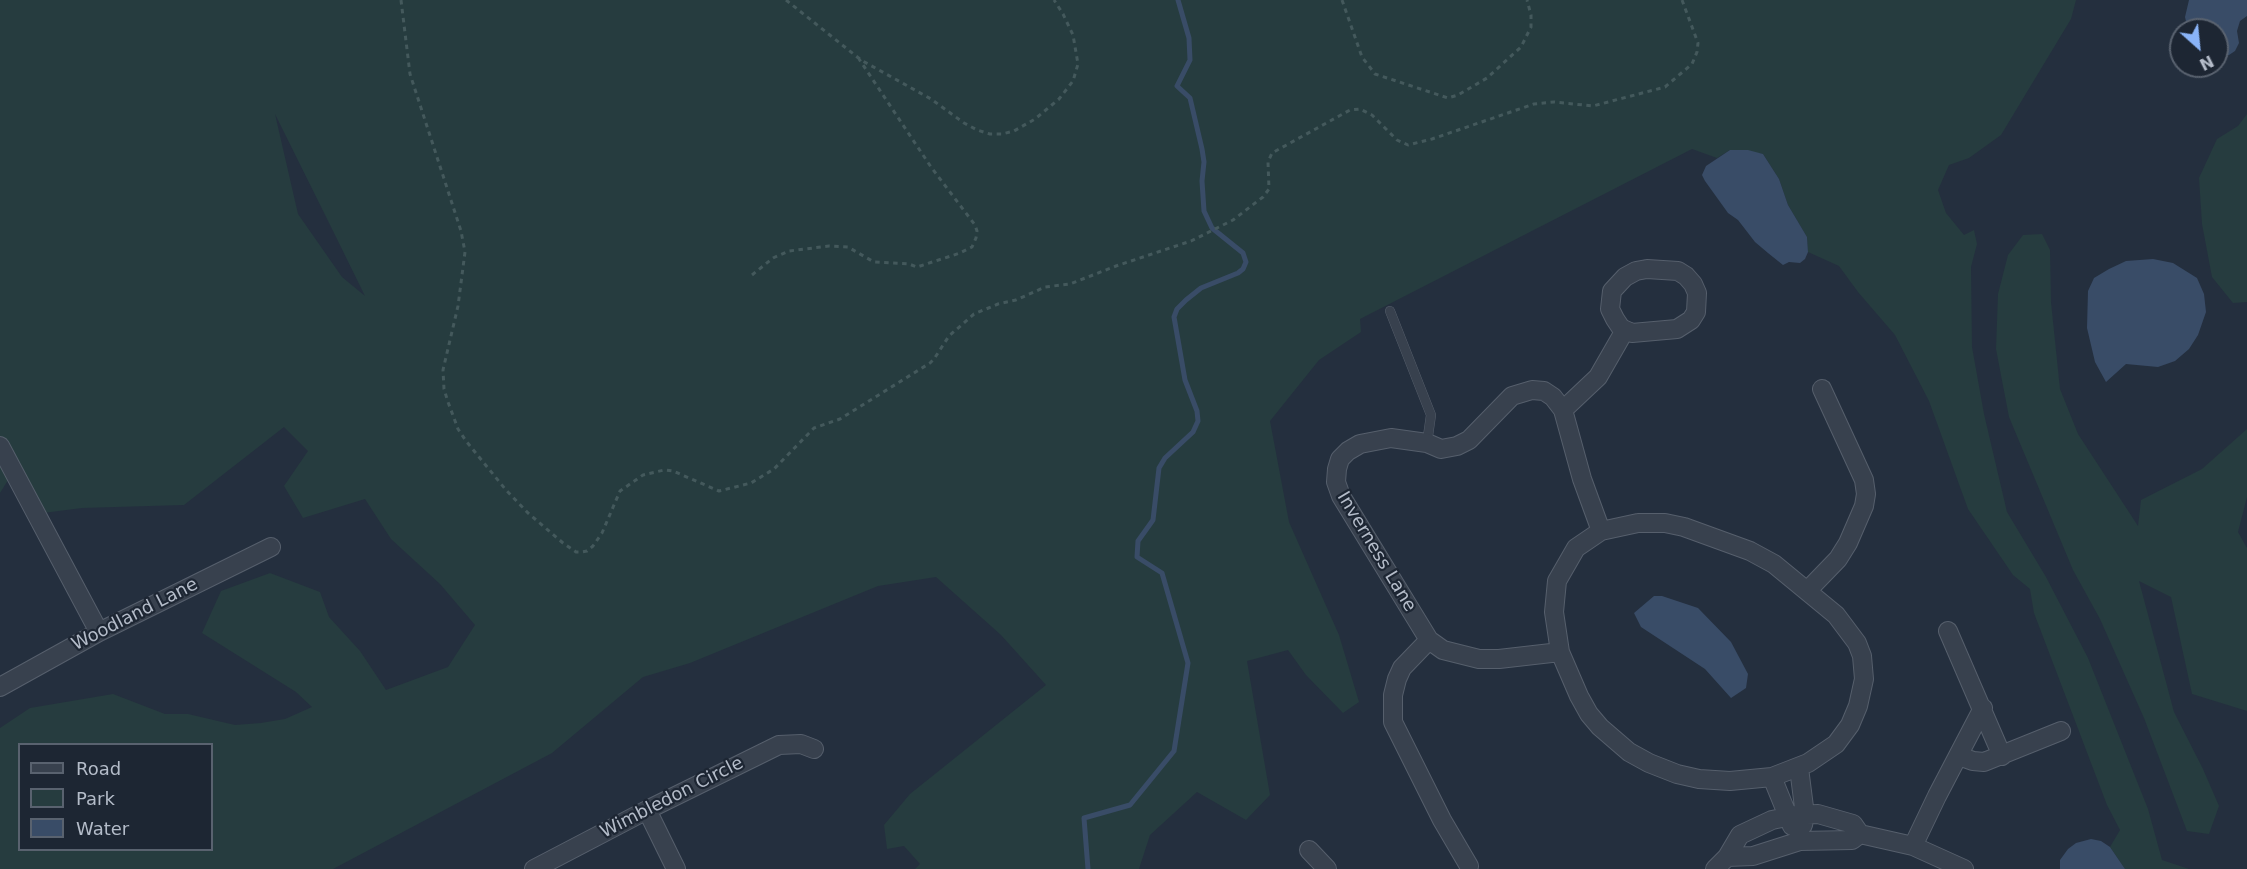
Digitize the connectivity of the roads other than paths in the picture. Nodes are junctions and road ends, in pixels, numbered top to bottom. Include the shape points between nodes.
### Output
1 (1390, 311) dead end
2 (1625, 330) junction
3 (1822, 389) dead end
4 (1563, 410) junction
5 (1427, 443) junction
6 (0, 447) edge
7 (1601, 531) junction
8 (271, 546) dead end
9 (1808, 590) junction
10 (1948, 631) dead end
11 (99, 633) junction
12 (1429, 640) junction
13 (1560, 652) junction
14 (0, 687) edge
15 (1983, 708) junction
16 (2061, 731) dead end
17 (814, 749) dead end
18 (1959, 756) junction
19 (2002, 756) junction
20 (1799, 768) junction
21 (1772, 777) junction
22 (647, 810) junction
23 (1796, 816) junction
24 (1860, 834) junction
25 (1800, 841) junction
26 (1913, 846) junction
27 (1309, 850) dead end
28 (1721, 863) edge
29 (1469, 866) dead end
30 (534, 869) edge
31 (676, 869) edge
32 (1327, 869) edge
33 (1964, 869) edge

1 - 5 lane via 1431,415
2 - 2 street via 1640,333 1677,329 1691,320 1696,312 1697,293 1693,284 1678,271 1636,271 1625,277 1612,291 1610,301 1615,319
2 - 4 street via 1598,377
3 - 9 street via 1864,480 1866,494 1848,543
4 - 5 street, Inverness Lane via 1544,392 1523,392 1512,396 1469,440 1441,449
4 - 7 street
5 - 12 street, Inverness Lane via 1391,438 1360,444 1340,459 1336,482 1361,531
6 - 11 street
7 - 9 street via 1638,523 1684,527 1750,551
7 - 13 street via 1576,548 1557,581 1554,612
8 - 11 street, Woodland Lane
9 - 20 street via 1836,615 1857,643 1864,679 1858,706 1844,735 1827,752
10 - 15 street
11 - 14 street, Woodland Lane
12 - 13 street via 1443,650 1479,659
12 - 29 street via 1402,668 1397,679 1393,722
13 - 21 street via 1589,714 1629,752 1662,770 1699,779
15 - 18 street
15 - 19 street
16 - 19 street
17 - 22 street, Wimbledon Circle via 801,744 779,745
18 - 19 street via 1984,762
18 - 26 street
20 - 21 street
20 - 23 street
21 - 23 street
22 - 30 street, Wimbledon Circle
22 - 31 street
23 - 24 street via 1818,814 1853,824
23 - 25 street
23 - 28 street via 1772,820 1740,835
24 - 25 street via 1852,840
24 - 26 street
25 - 28 street
26 - 33 street
27 - 32 street

